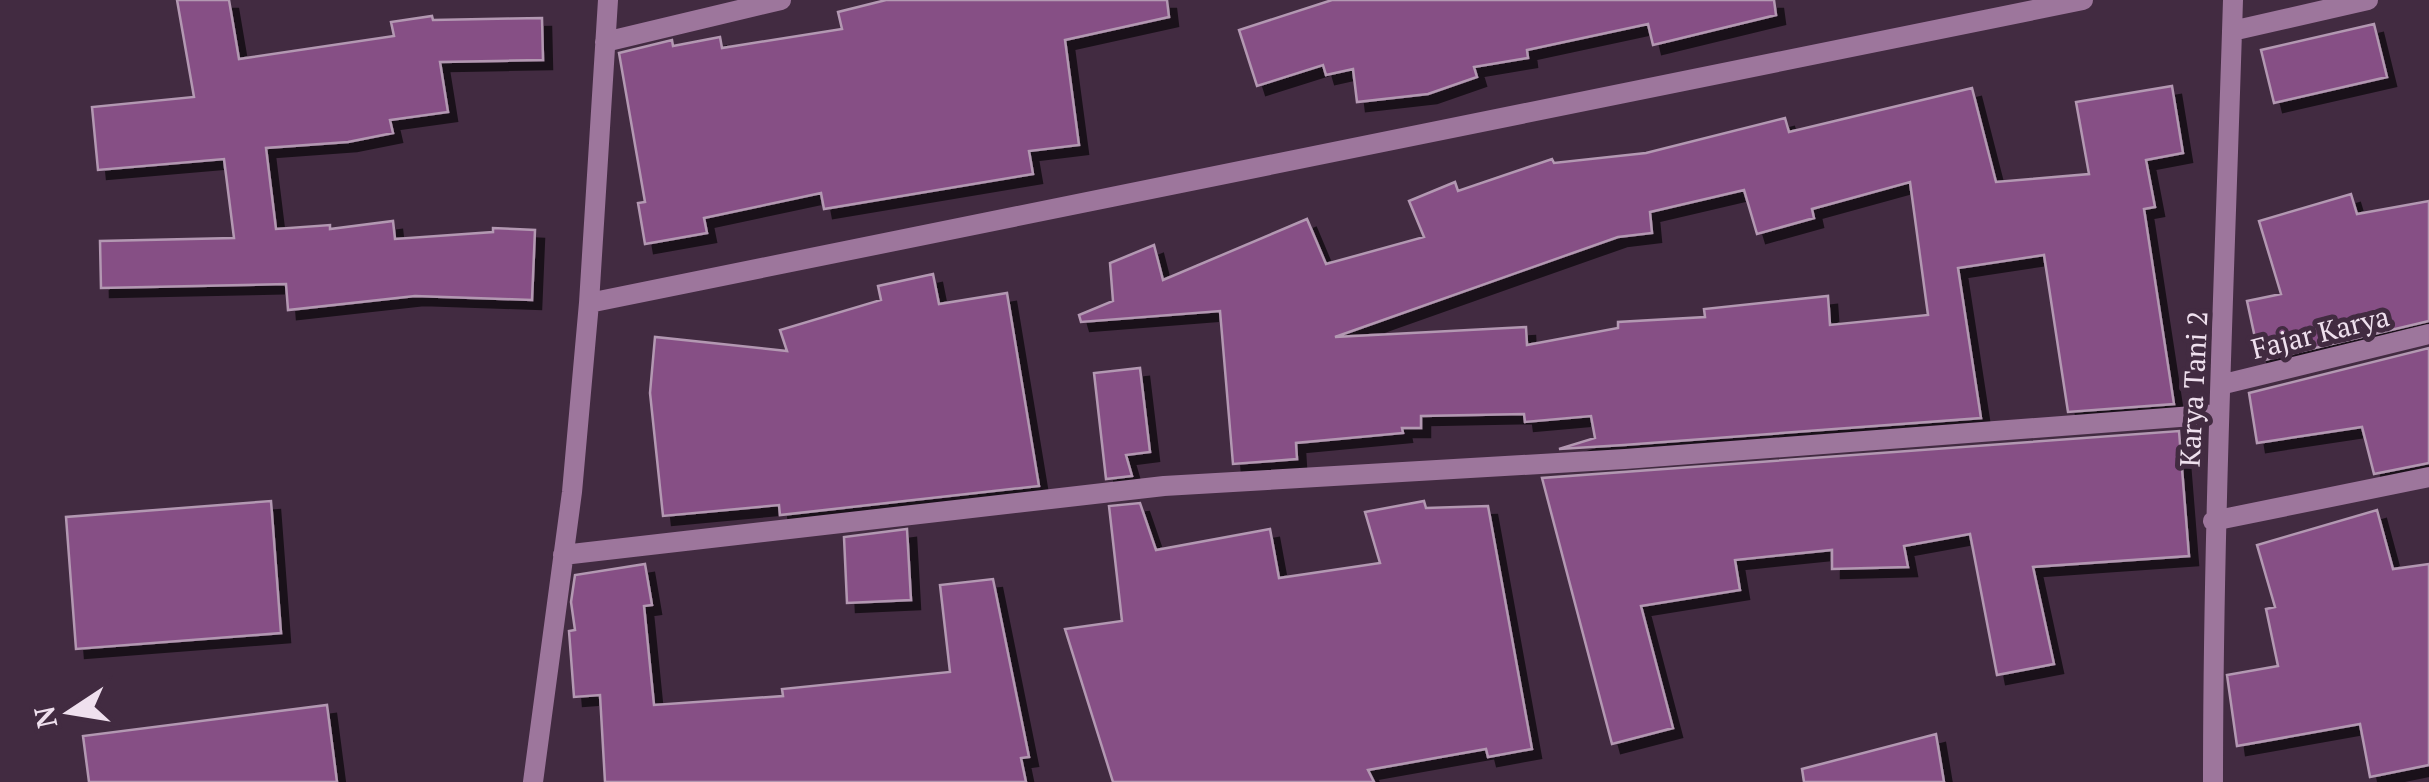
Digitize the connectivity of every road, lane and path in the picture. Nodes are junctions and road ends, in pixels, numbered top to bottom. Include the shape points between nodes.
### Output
1 (608, 0) edge
2 (781, 0) edge
3 (2083, 0) edge
4 (2233, 0) edge
5 (2368, 0) edge
6 (2232, 32) junction
7 (605, 42) junction
8 (590, 303) junction
9 (2429, 334) edge
10 (2224, 384) junction
11 (2219, 414) junction
12 (2429, 477) edge
13 (2214, 521) junction
14 (563, 555) junction
15 (534, 782) edge
16 (2213, 782) edge

1 - 7 street
2 - 7 street
3 - 8 street
4 - 6 street, Karya Tani 2
5 - 6 street
6 - 10 street, Karya Tani 2
7 - 8 street
8 - 14 street
9 - 10 street, Fajar Karya
10 - 11 street, Karya Tani 2
11 - 13 street, Karya Tani 2
11 - 14 street via 1164,486
12 - 13 street
13 - 16 street, Karya Tani 2
14 - 15 street

